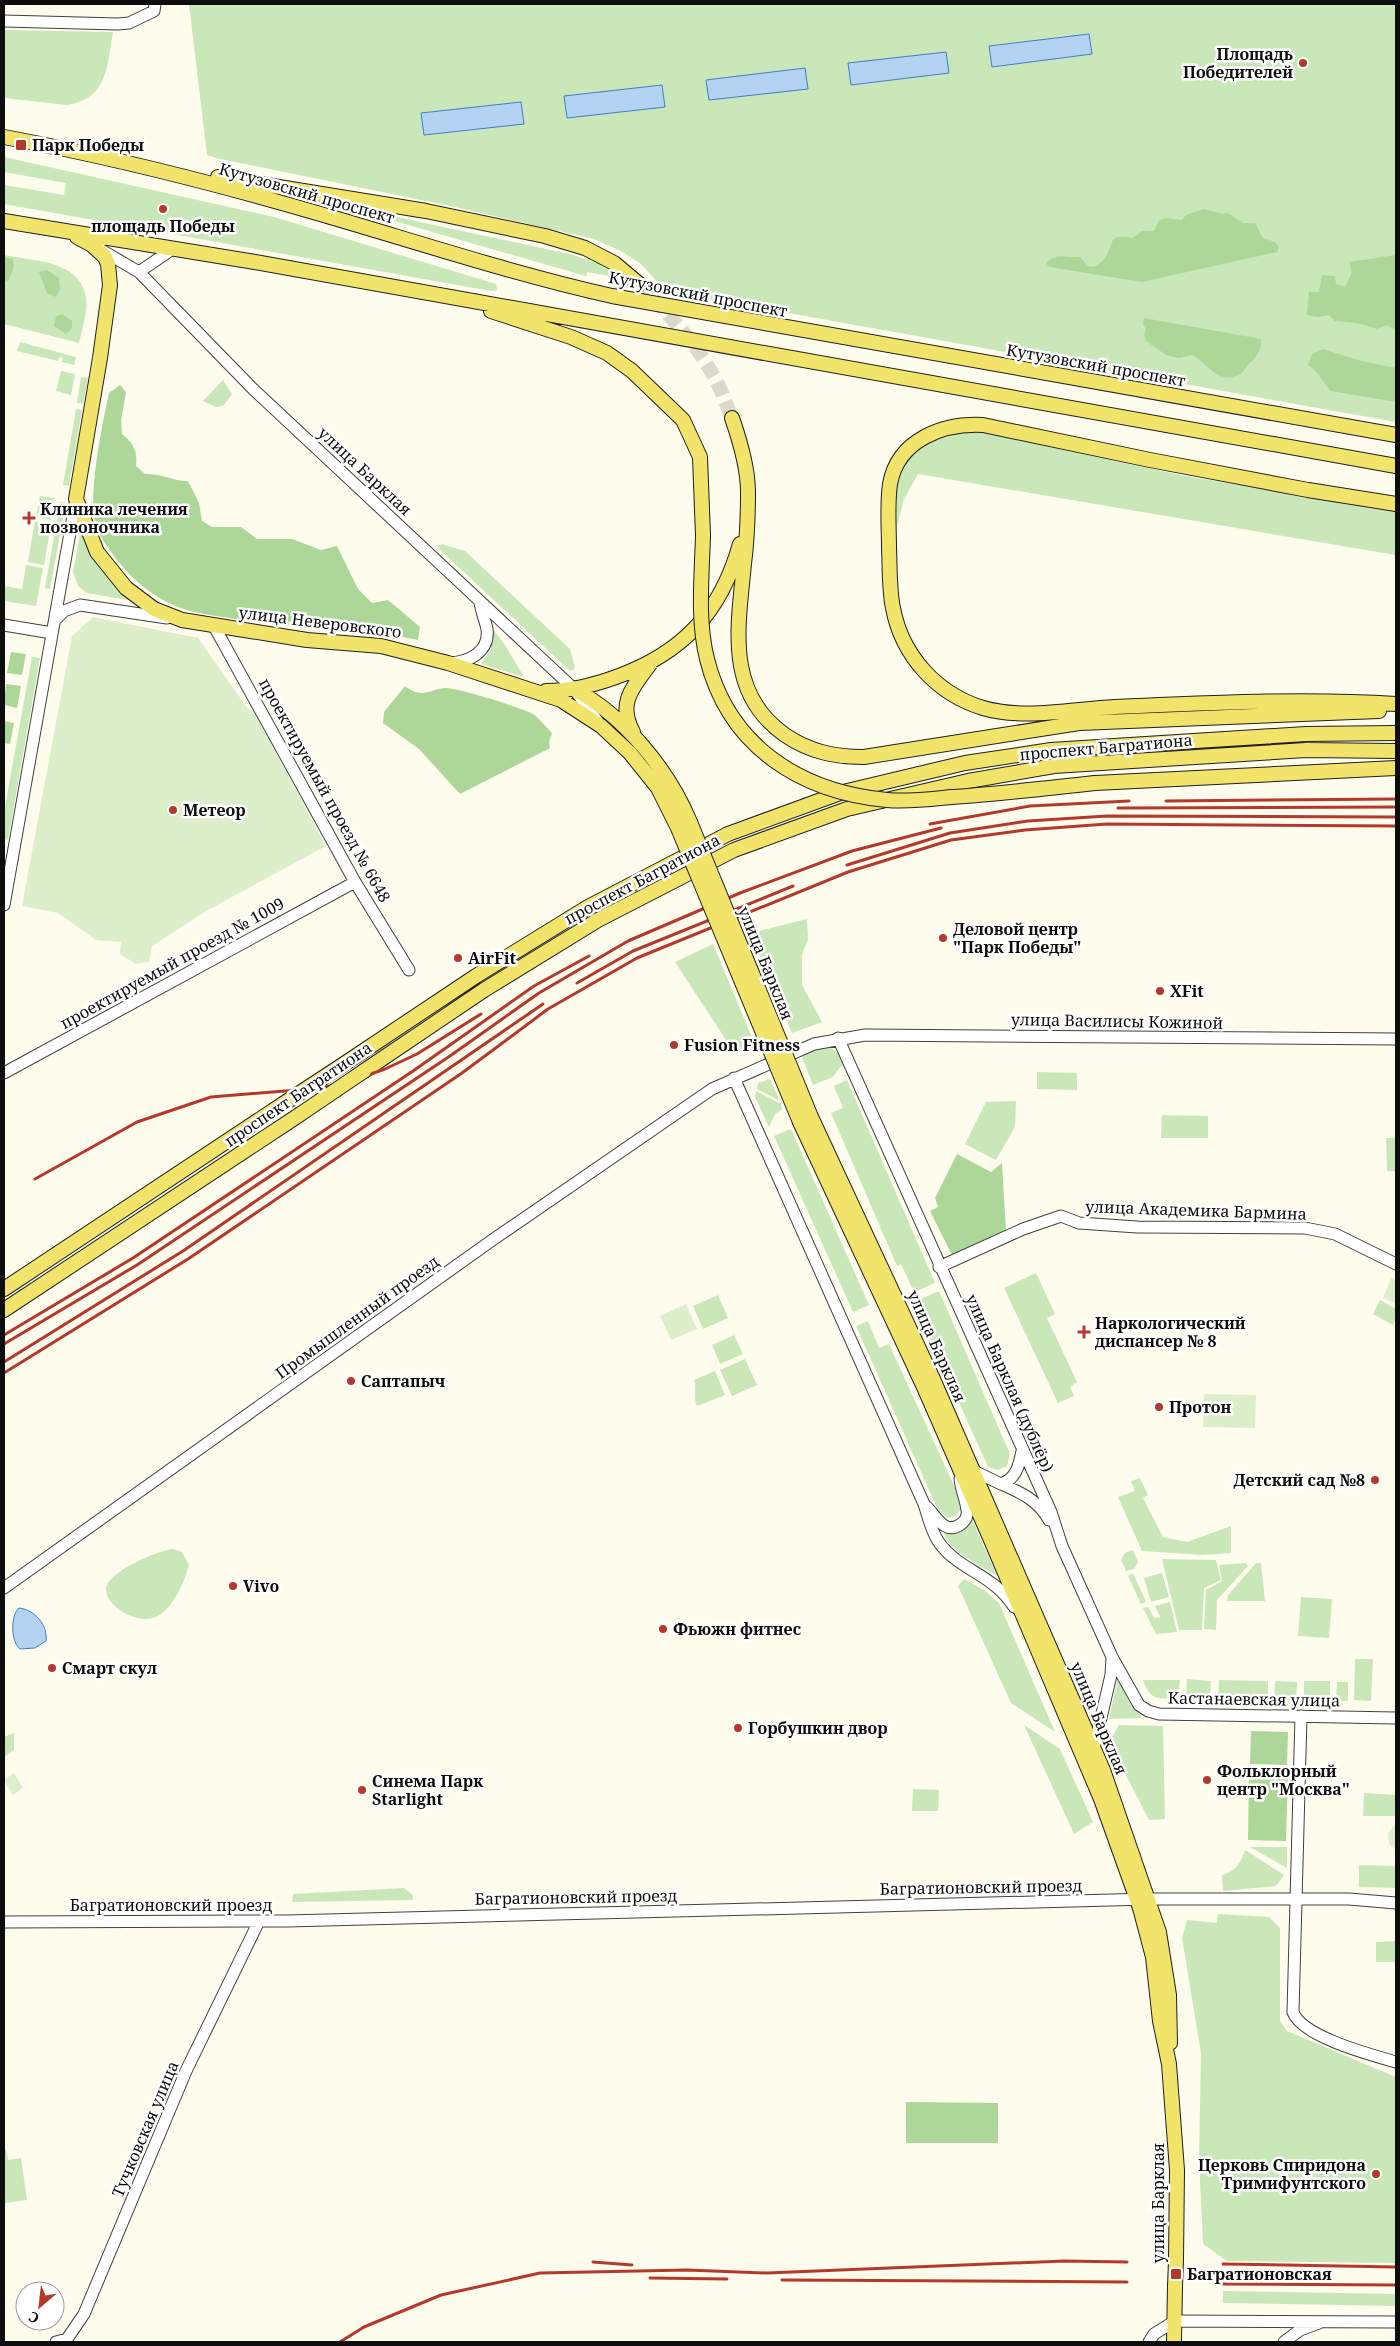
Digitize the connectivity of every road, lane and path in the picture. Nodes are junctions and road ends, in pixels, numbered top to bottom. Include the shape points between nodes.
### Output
1 (156, 4) edge
2 (4, 21) edge
3 (4, 137) edge
4 (128, 162) junction
5 (4, 221) edge
6 (60, 231) junction
7 (92, 245) junction
8 (174, 248) junction
9 (139, 272) junction
10 (639, 284) tunnel mouth
11 (418, 291) junction
12 (732, 418) tunnel mouth
13 (1396, 435) edge
14 (1396, 466) edge
15 (76, 499) junction
16 (1396, 504) edge
17 (747, 520) junction
18 (480, 602) junction
19 (55, 620) junction
20 (182, 620) junction
21 (4, 625) edge
22 (214, 626) junction
23 (52, 634) junction
24 (651, 662) junction
25 (448, 663) junction
26 (574, 689) junction
27 (540, 691) junction
28 (1396, 704) edge
29 (1396, 710) edge
30 (601, 726) junction
31 (1396, 733) edge
32 (645, 749) junction
33 (1396, 751) edge
34 (1396, 768) edge
35 (684, 825) junction
36 (355, 882) junction
37 (4, 905) edge
38 (410, 970) dead end
39 (838, 1038) junction
40 (1396, 1039) edge
41 (4, 1073) edge
42 (734, 1078) junction
43 (806, 1119) junction
44 (1396, 1264) edge
45 (939, 1266) junction
46 (4, 1289) edge
47 (4, 1310) edge
48 (1022, 1452) junction
49 (957, 1462) junction
50 (974, 1471) junction
51 (1001, 1484) junction
52 (924, 1504) junction
53 (1062, 1546) junction
54 (4, 1588) edge
55 (1024, 1623) junction
56 (1112, 1657) junction
57 (1301, 1716) junction
58 (1396, 1718) edge
59 (1094, 1748) junction
60 (1143, 1899) junction
61 (1298, 1899) junction
62 (1396, 1903) edge
63 (259, 1921) junction
64 (4, 1922) edge
65 (1396, 2062) edge
66 (1330, 2320) junction
67 (1175, 2321) junction
68 (1396, 2322) edge
69 (56, 2342) edge
70 (1149, 2342) edge
71 (1174, 2342) edge
72 (1284, 2342) edge

1 - 2 street via 154,11 137,20 118,24
3 - 4 main road, Кутузовский проспект
4 - 10 main road via 426,211 545,236 585,248
4 - 13 main road, Кутузовский проспект via 258,196 499,268 612,296
5 - 6 main road
6 - 7 main road
6 - 8 main road
7 - 9 street, улица Барклая
7 - 15 main road via 105,257 110,285
8 - 9 street
8 - 11 main road
9 - 18 street, улица Барклая via 253,389
11 - 14 main road
11 - 34 main road, bridge via 571,337 607,353 632,371 683,420 700,458 702,472 702,611 707,658 717,690 736,726 766,755 798,776 856,796 890,800 983,795 1095,783
12 - 17 main road via 744,461 748,490
15 - 19 street
15 - 20 main road via 98,552 116,577 143,601
16 - 28 main road via 964,424 924,436 908,449 891,482 888,509 893,608 901,636 925,673 962,699 983,708 1029,712 1342,700
17 - 24 main road via 732,570 701,624 683,641
17 - 29 main road via 737,628 742,673 759,710 775,728 818,752 839,757 864,757 1079,723
18 - 25 street via 486,627 485,644 469,660
18 - 26 street, улица Барклая
19 - 20 street, улица Неверовского via 64,610 80,605
19 - 23 street
20 - 22 main road, улица Неверовского
21 - 23 street
22 - 25 main road, улица Неверовского via 307,640 380,646
22 - 36 street, проектируемый проезд № 6648
23 - 37 street
24 - 26 main road via 599,683
24 - 32 main road via 630,692 626,710 628,722
25 - 27 main road, улица Неверовского
26 - 27 main road
26 - 30 street, улица Барклая
26 - 32 main road, улица Барклая via 606,709
27 - 30 main road, улица Неверовского via 570,704
30 - 35 main road, улица Барклая via 644,770
31 - 46 main road, проспект Багратиона, bridge via 1306,734 1051,750 965,763 843,792 728,834 588,907 476,976
32 - 35 main road, улица Барклая via 669,781
33 - 47 main road, проспект Багратиона, bridge via 1306,750 1054,766 968,781 848,809 734,850 598,920 484,990
35 - 43 main road, улица Барклая, bridge
36 - 38 street, проектируемый проезд № 6648
36 - 41 street, проектируемый проезд № 1009
39 - 40 street, улица Василисы Кожиной via 865,1034 928,1034
39 - 42 street, улица Василисы Кожиной via 814,1044
39 - 45 street, улица Барклая (дублёр)
42 - 52 street
42 - 54 street, Промышленный проезд via 712,1089 506,1231
43 - 49 main road, улица Барклая
43 - 50 main road, улица Барклая
44 - 45 street, улица Академика Бармина via 1335,1234 1305,1228 1137,1227 1079,1223 1060,1216
45 - 48 street, улица Барклая (дублёр)
48 - 51 street via 1014,1476
48 - 53 street, улица Барклая (дублёр) via 1051,1512
49 - 52 street via 967,1511 963,1522 952,1528 943,1526
49 - 55 main road, улица Барклая
50 - 51 street
50 - 59 main road, улица Барклая
51 - 53 street via 1036,1503
52 - 55 street via 938,1541 1007,1594
53 - 56 street, улица Барклая (дублёр)
55 - 60 main road, улица Барклая
56 - 57 street, Кастанаевская улица via 1139,1705 1148,1711 1159,1714
56 - 59 street, улица Барклая (дублёр) via 1111,1676
57 - 58 street, Кастанаевская улица
57 - 61 street
59 - 60 main road, улица Барклая
60 - 61 street, Багратионовский проезд
60 - 63 street, Багратионовский проезд
60 - 67 main road, улица Барклая, bridge via 1159,1932 1171,2020 1169,2064 1176,2153
61 - 62 street, Багратионовский проезд
61 - 65 street via 1294,1916 1295,2018 1301,2025 1328,2038
63 - 64 street, Багратионовский проезд
63 - 69 street, Тучковская улица via 186,2071 84,2314 67,2339
66 - 67 street
66 - 68 street
66 - 72 street via 1300,2330
67 - 70 street via 1163,2327
67 - 71 main road, улица Барклая

